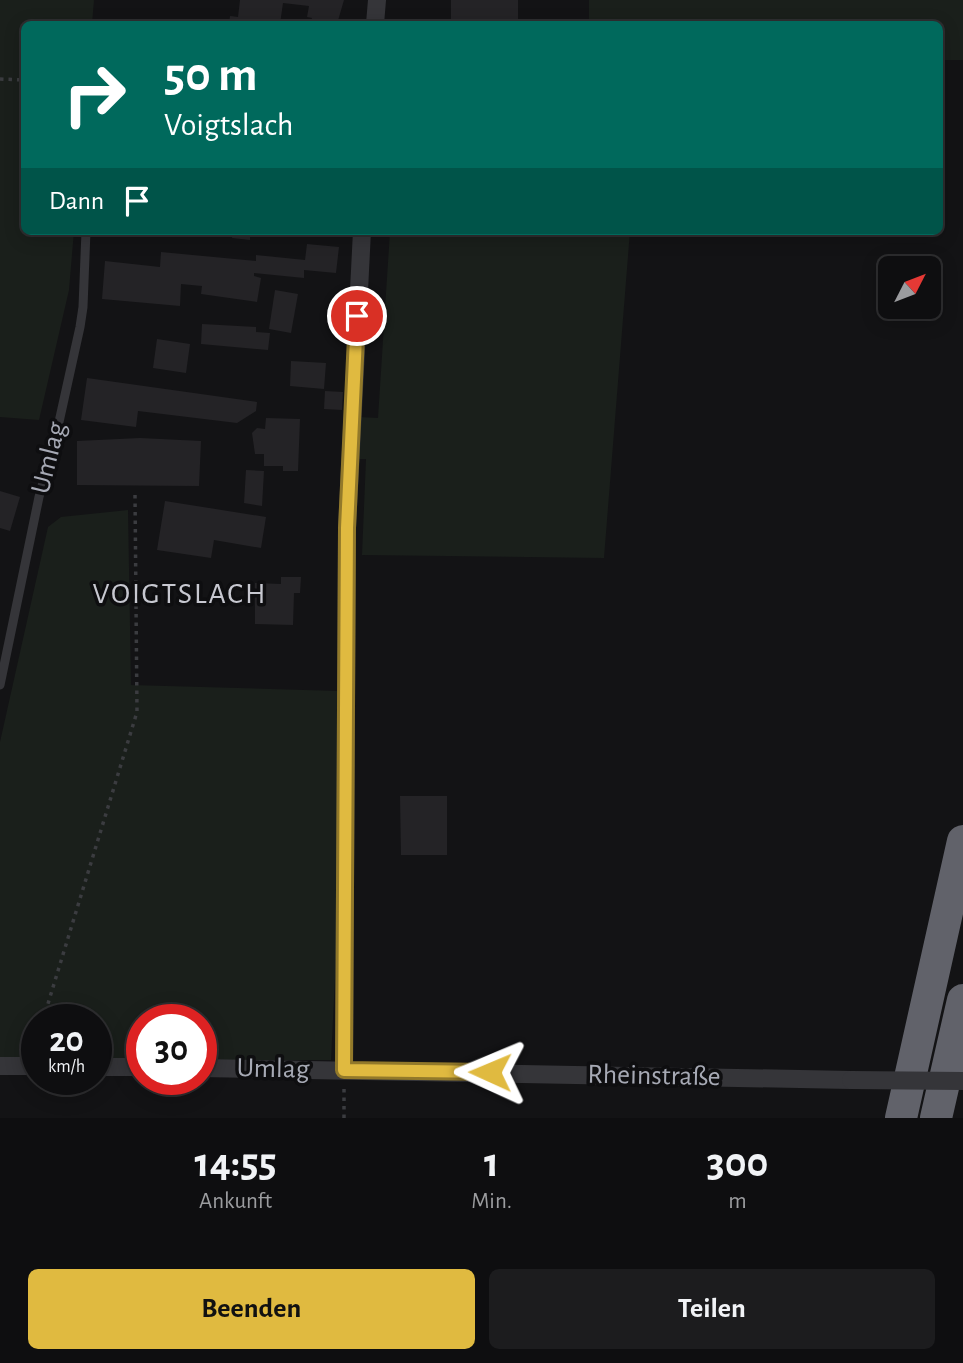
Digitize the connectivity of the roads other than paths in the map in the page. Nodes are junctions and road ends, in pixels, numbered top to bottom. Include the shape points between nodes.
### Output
1 (377, 0) edge
2 (376, 21) edge
3 (86, 235) edge
4 (362, 235) edge
5 (0, 685) edge
6 (963, 841) edge
7 (963, 1000) edge
8 (0, 1066) edge
9 (21, 1066) edge
10 (217, 1068) edge
11 (344, 1070) junction
12 (963, 1081) edge
13 (901, 1118) edge
14 (936, 1118) edge

1 - 2 street
3 - 5 lane, Umlag via 80,327
4 - 11 street via 347,528
6 - 13 highway
7 - 14 highway
8 - 9 street
10 - 11 street, Umlag
11 - 12 street, Rheinstraße, bridge

